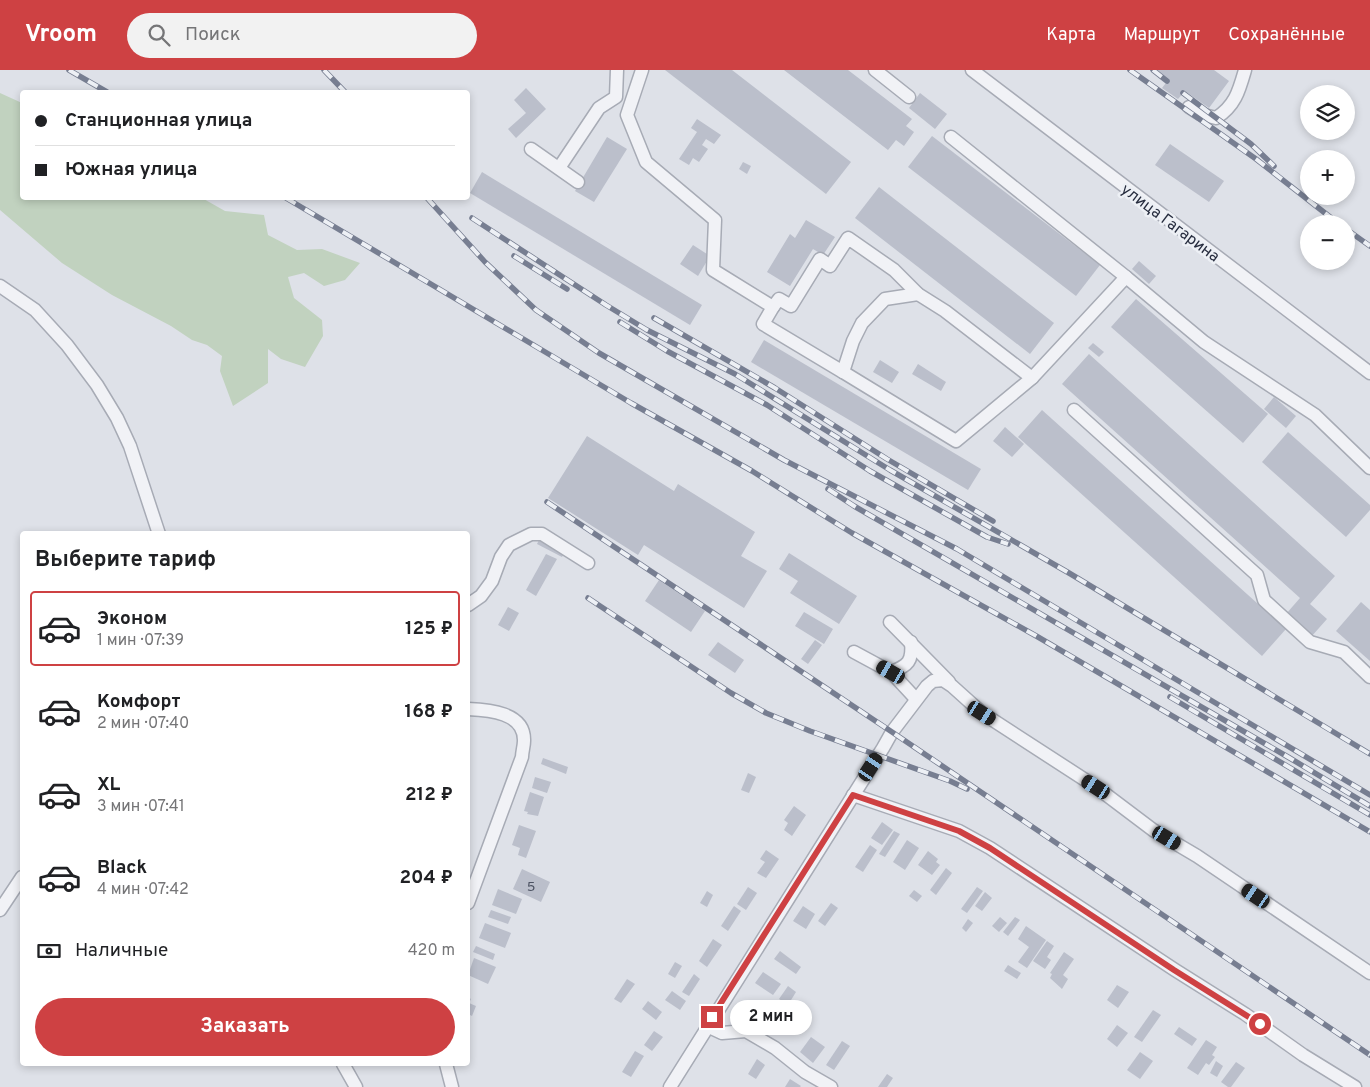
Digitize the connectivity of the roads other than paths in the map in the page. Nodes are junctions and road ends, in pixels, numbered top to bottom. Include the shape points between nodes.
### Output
1 (617, 70) edge
2 (642, 70) edge
3 (875, 70) edge
4 (972, 70) edge
5 (1244, 70) edge
6 (909, 97) dead end
7 (1189, 107) dead end
8 (950, 137) dead end
9 (531, 149) dead end
10 (559, 168) junction
11 (578, 182) dead end
12 (1126, 277) junction
13 (0, 286) edge
14 (918, 294) junction
15 (774, 307) junction
16 (843, 372) junction
17 (1370, 373) edge
18 (1032, 378) junction
19 (1074, 410) dead end
20 (1370, 468) edge
21 (158, 531) edge
22 (588, 563) dead end
23 (470, 604) edge
24 (890, 622) dead end
25 (912, 642) junction
26 (854, 652) dead end
27 (891, 672) junction
28 (1370, 677) edge
29 (952, 686) junction
30 (916, 699) junction
31 (470, 709) edge
32 (853, 795) junction
33 (20, 880) edge
34 (470, 898) edge
35 (0, 910) edge
36 (1370, 973) edge
37 (707, 1026) junction
38 (344, 1066) edge
39 (447, 1066) edge
40 (356, 1087) edge
41 (452, 1087) edge
42 (670, 1087) edge
43 (831, 1087) edge
44 (1355, 1087) edge

1 - 10 street via 616,98 599,108
2 - 15 street via 627,115 646,162 715,220 713,270
3 - 6 street
4 - 17 street, улица Гагарина
5 - 7 street via 1240,90 1228,110 1216,118
8 - 12 street
9 - 10 street
10 - 11 street
12 - 18 street
12 - 20 street via 1204,342 1315,415
13 - 21 street via 35,310 97,385 130,446
14 - 15 street via 894,270 848,238 830,266 820,260 791,306 779,299
14 - 16 street via 885,299 862,323
14 - 18 street
15 - 16 street via 763,324
16 - 18 street via 956,440
19 - 28 street via 1257,575 1264,600 1270,606 1310,642 1344,652
22 - 23 street via 542,534 531,534 509,545 492,580 481,596
24 - 25 street
25 - 27 street via 909,662
25 - 29 street
26 - 27 street
27 - 30 street
29 - 30 street via 943,680 933,681
29 - 36 street via 982,713
30 - 32 street
31 - 34 street via 497,711 508,716 523,730 524,740 522,757
32 - 37 street
32 - 44 street via 959,831 990,848
33 - 35 street
37 - 42 street
37 - 43 street via 722,1033 746,1031
38 - 40 street
39 - 41 street

